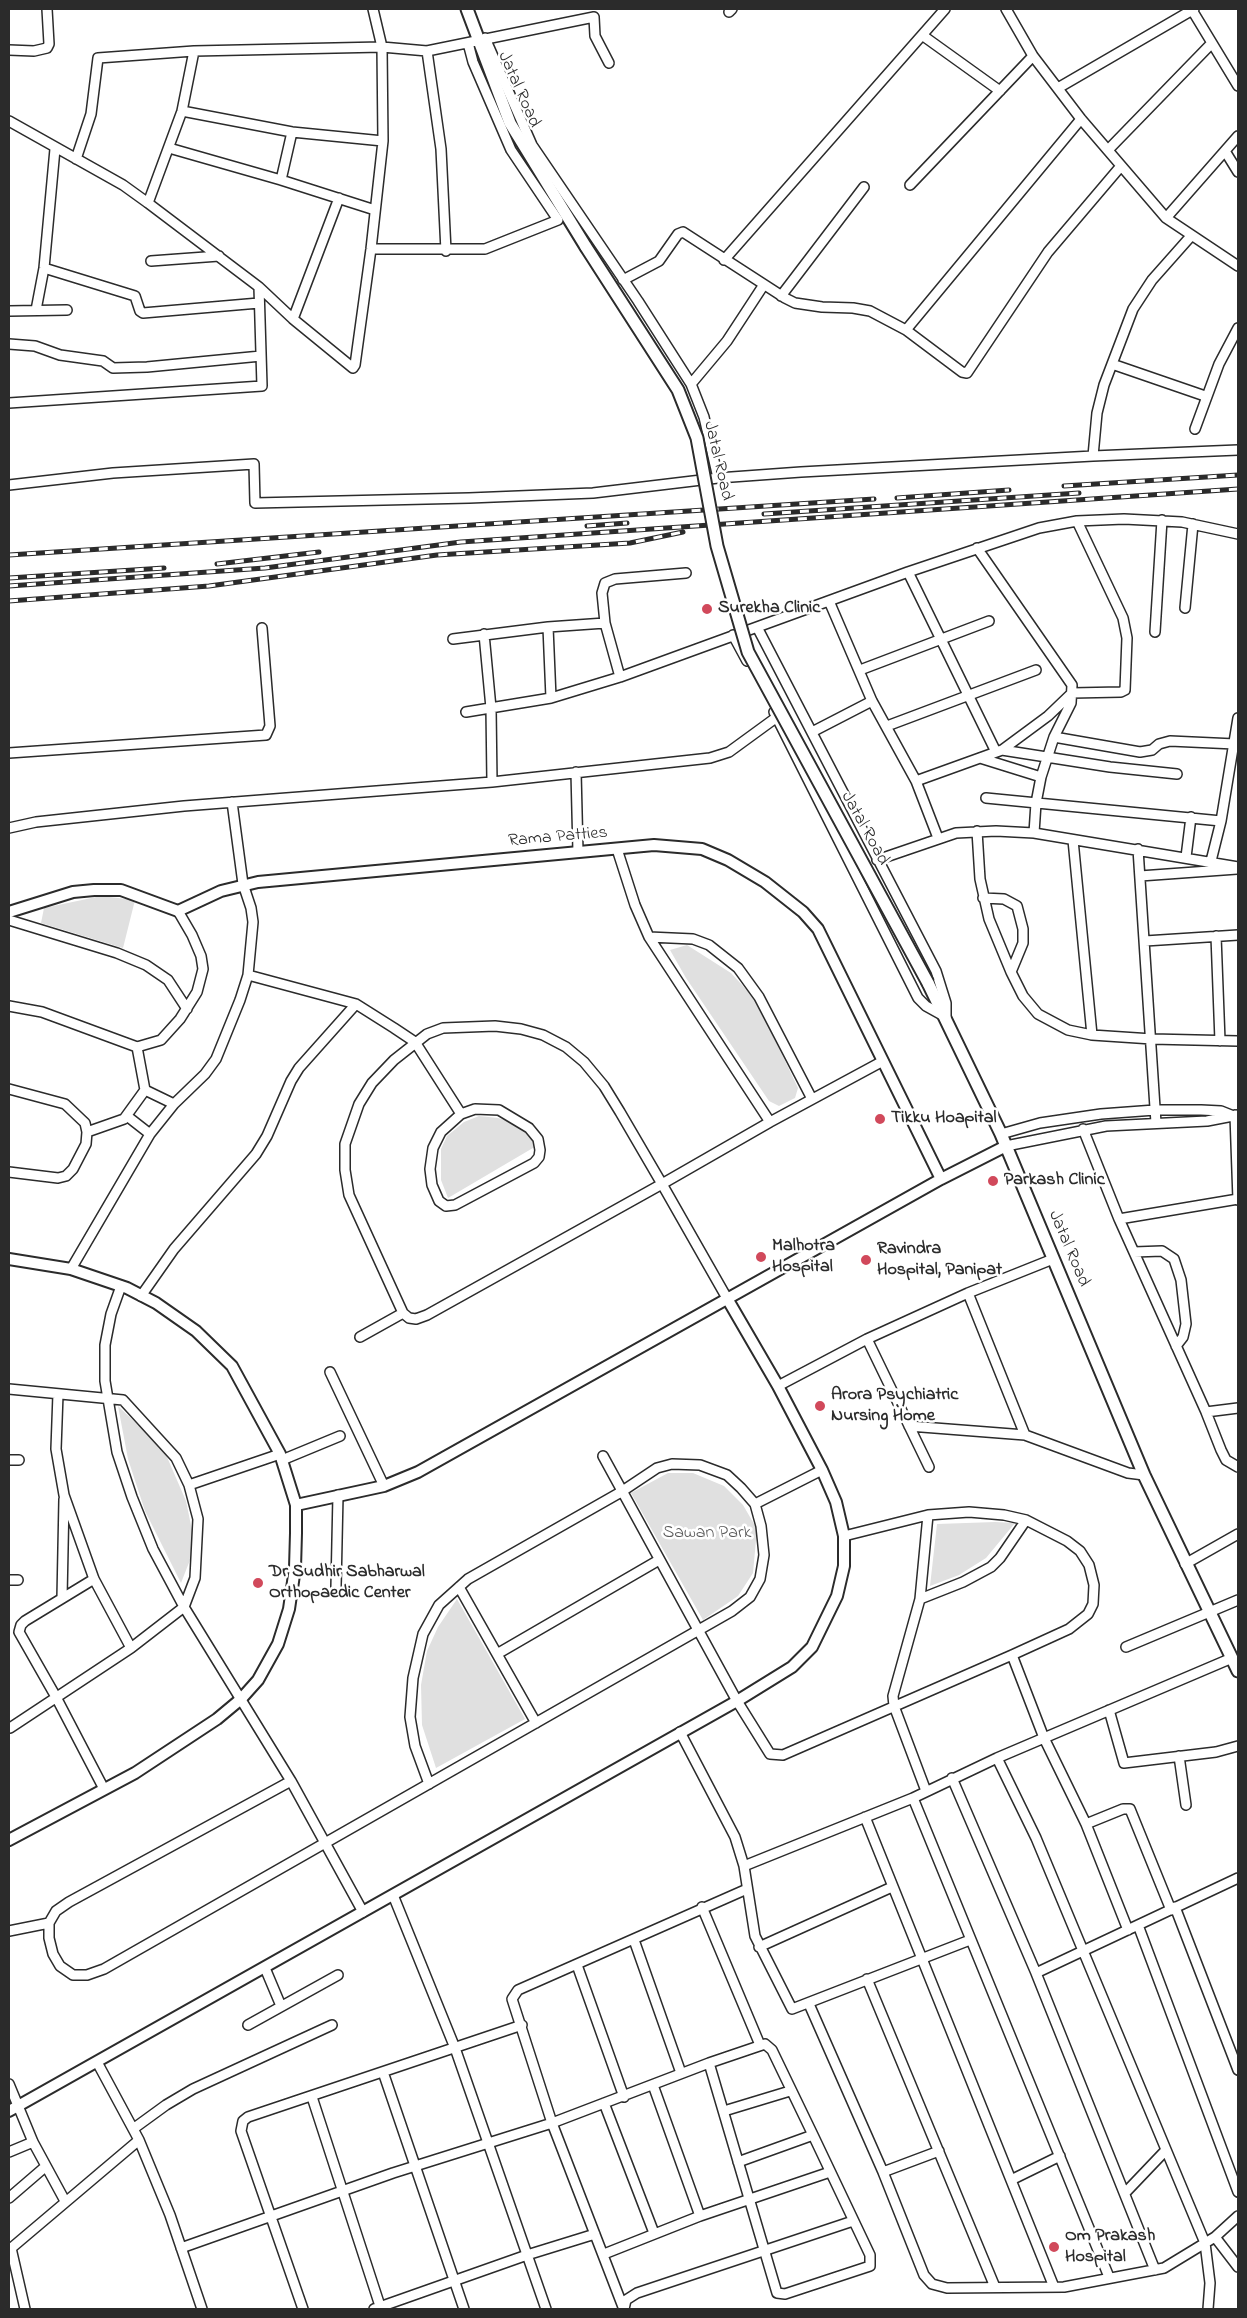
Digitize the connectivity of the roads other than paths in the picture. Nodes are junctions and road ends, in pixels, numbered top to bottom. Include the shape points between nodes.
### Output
1 (47, 9) edge
2 (374, 9) edge
3 (467, 9) edge
4 (945, 9) edge
5 (1006, 9) edge
6 (1193, 9) edge
7 (593, 13) edge
8 (922, 35) junction
9 (477, 40) junction
10 (1211, 44) junction
11 (382, 47) junction
12 (9, 50) edge
13 (194, 51) junction
14 (427, 51) junction
15 (1033, 56) junction
16 (609, 62) dead end
17 (1238, 86) edge
18 (1058, 88) junction
19 (1000, 91) junction
20 (182, 111) junction
21 (1081, 119) junction
22 (9, 121) edge
23 (292, 132) junction
24 (1238, 136) edge
25 (383, 141) junction
26 (169, 148) junction
27 (55, 149) junction
28 (1108, 150) junction
29 (1225, 151) junction
30 (76, 159) junction
31 (1122, 166) junction
32 (1238, 172) edge
33 (281, 180) junction
34 (910, 185) dead end
35 (864, 187) dead end
36 (339, 198) junction
37 (148, 202) junction
38 (375, 210) junction
39 (1166, 218) junction
40 (1191, 236) junction
41 (371, 249) junction
42 (446, 251) junction
43 (219, 256) junction
44 (724, 260) junction
45 (151, 261) dead end
46 (1238, 266) edge
47 (44, 268) junction
48 (623, 280) junction
49 (763, 286) junction
50 (259, 287) junction
51 (781, 296) junction
52 (258, 303) junction
53 (9, 310) edge
54 (36, 310) junction
55 (67, 310) dead end
56 (293, 320) junction
57 (1238, 328) edge
58 (906, 330) junction
59 (9, 344) edge
60 (261, 356) junction
61 (1112, 364) junction
62 (691, 384) junction
63 (1205, 396) junction
64 (9, 403) edge
65 (1195, 429) dead end
66 (1238, 450) edge
67 (1093, 456) junction
68 (718, 478) junction
69 (9, 486) edge
70 (1162, 520) junction
71 (1077, 521) junction
72 (1193, 524) junction
73 (1238, 534) edge
74 (978, 548) junction
75 (908, 572) junction
76 (686, 573) dead end
77 (828, 601) junction
78 (1185, 608) dead end
79 (988, 621) dead end
80 (605, 623) junction
81 (548, 626) junction
82 (757, 627) junction
83 (262, 628) dead end
84 (1155, 632) dead end
85 (484, 634) junction
86 (733, 635) junction
87 (453, 639) dead end
88 (941, 639) junction
89 (860, 670) junction
90 (1036, 670) dead end
91 (620, 677) junction
92 (1072, 693) junction
93 (968, 696) junction
94 (551, 698) junction
95 (872, 701) junction
96 (491, 708) junction
97 (466, 712) dead end
98 (777, 717) junction
99 (1238, 718) edge
100 (887, 726) junction
101 (812, 732) junction
102 (1054, 737) junction
103 (1235, 744) junction
104 (999, 751) junction
105 (9, 753) edge
106 (1046, 757) junction
107 (980, 758) junction
108 (576, 772) junction
109 (1177, 774) dead end
110 (1041, 777) junction
111 (916, 781) junction
112 (492, 782) junction
113 (986, 798) dead end
114 (232, 802) junction
115 (1036, 803) junction
116 (1191, 817) junction
117 (1221, 821) junction
118 (9, 828) edge
119 (977, 831) junction
120 (1034, 833) junction
121 (938, 838) junction
122 (1073, 840) junction
123 (617, 849) junction
124 (1138, 849) junction
125 (578, 852) junction
126 (1186, 857) junction
127 (877, 860) junction
128 (1211, 861) junction
129 (1238, 868) edge
130 (1140, 876) junction
131 (243, 884) junction
132 (983, 898) junction
133 (178, 911) junction
134 (9, 912) edge
135 (9, 920) edge
136 (1216, 936) junction
137 (1238, 936) edge
138 (649, 937) junction
139 (1146, 941) junction
140 (1011, 972) junction
141 (248, 975) junction
142 (356, 1004) junction
143 (9, 1006) edge
144 (187, 1009) junction
145 (946, 1017) junction
146 (1092, 1035) junction
147 (1152, 1039) junction
148 (1220, 1041) junction
149 (1238, 1041) edge
150 (415, 1042) junction
151 (137, 1047) junction
152 (883, 1061) junction
153 (9, 1088) edge
154 (145, 1090) junction
155 (812, 1099) junction
156 (174, 1104) junction
157 (1155, 1110) junction
158 (461, 1114) junction
159 (1235, 1115) edge
160 (127, 1116) junction
161 (770, 1122) junction
162 (1156, 1123) junction
163 (1082, 1129) junction
164 (87, 1132) junction
165 (150, 1134) junction
166 (1001, 1134) junction
167 (1006, 1146) junction
168 (9, 1172) edge
169 (942, 1179) junction
170 (662, 1184) junction
171 (1238, 1199) edge
172 (1119, 1219) junction
173 (1134, 1252) junction
174 (9, 1259) edge
175 (1053, 1259) junction
176 (71, 1269) junction
177 (121, 1286) junction
178 (968, 1293) junction
179 (141, 1296) junction
180 (728, 1300) junction
181 (403, 1313) junction
182 (360, 1337) dead end
183 (867, 1339) junction
184 (1176, 1346) junction
185 (330, 1372) dead end
186 (778, 1386) junction
187 (9, 1389) edge
188 (58, 1394) junction
189 (108, 1399) junction
190 (1238, 1408) edge
191 (1206, 1412) junction
192 (909, 1426) junction
193 (340, 1436) dead end
194 (1025, 1436) junction
195 (603, 1456) dead end
196 (281, 1457) junction
197 (9, 1460) edge
198 (19, 1460) dead end
199 (929, 1467) dead end
200 (1238, 1467) edge
201 (822, 1470) junction
202 (1144, 1475) junction
203 (189, 1485) junction
204 (384, 1486) junction
205 (621, 1492) junction
206 (64, 1495) junction
207 (338, 1495) junction
208 (755, 1504) junction
209 (296, 1505) junction
210 (928, 1515) junction
211 (1026, 1520) junction
212 (1238, 1534) edge
213 (844, 1536) junction
214 (660, 1560) junction
215 (1185, 1564) junction
216 (94, 1580) junction
217 (336, 1587) dead end
218 (459, 1587) junction
219 (62, 1598) junction
220 (920, 1599) junction
221 (1238, 1600) edge
222 (184, 1607) junction
223 (1209, 1614) junction
224 (699, 1630) junction
225 (1126, 1647) dead end
226 (131, 1648) junction
227 (497, 1654) junction
228 (1012, 1655) junction
229 (1232, 1658) junction
230 (1238, 1671) edge
231 (56, 1696) junction
232 (241, 1699) junction
233 (737, 1701) junction
234 (894, 1706) junction
235 (1109, 1710) junction
236 (536, 1723) junction
237 (10, 1728) edge
238 (680, 1732) junction
239 (1044, 1738) junction
240 (1238, 1746) edge
241 (1179, 1756) junction
242 (997, 1758) junction
243 (952, 1778) junction
244 (291, 1781) junction
245 (429, 1784) junction
246 (104, 1789) junction
247 (926, 1790) junction
248 (913, 1798) junction
249 (1186, 1805) dead end
250 (865, 1817) junction
251 (1086, 1824) junction
252 (9, 1840) edge
253 (326, 1845) junction
254 (744, 1866) junction
255 (1238, 1878) edge
256 (892, 1886) junction
257 (746, 1889) junction
258 (393, 1895) junction
259 (702, 1907) junction
260 (1173, 1908) junction
261 (363, 1912) junction
262 (49, 1923) junction
263 (1138, 1925) junction
264 (1128, 1930) junction
265 (9, 1931) edge
266 (634, 1940) junction
267 (970, 1940) junction
268 (759, 1947) junction
269 (1083, 1950) junction
270 (920, 1958) junction
271 (577, 1965) junction
272 (265, 1968) junction
273 (1036, 1973) junction
274 (338, 1975) dead end
275 (867, 1980) junction
276 (809, 2004) junction
277 (281, 2006) junction
278 (522, 2024) junction
279 (248, 2025) dead end
280 (332, 2025) dead end
281 (760, 2045) junction
282 (455, 2048) junction
283 (97, 2062) junction
284 (708, 2062) junction
285 (1238, 2070) edge
286 (382, 2072) junction
287 (681, 2073) junction
288 (9, 2084) edge
289 (653, 2085) junction
290 (790, 2091) junction
291 (312, 2096) junction
292 (624, 2096) junction
293 (604, 2103) junction
294 (13, 2109) edge
295 (724, 2111) junction
296 (552, 2123) junction
297 (134, 2130) junction
298 (813, 2135) junction
299 (138, 2140) junction
300 (33, 2142) junction
301 (489, 2142) junction
302 (1166, 2150) junction
303 (939, 2151) junction
304 (9, 2152) edge
305 (1060, 2156) junction
306 (738, 2162) junction
307 (416, 2166) junction
308 (45, 2167) junction
309 (830, 2172) junction
310 (883, 2172) junction
311 (1011, 2180) junction
312 (344, 2191) junction
313 (1238, 2192) edge
314 (1125, 2194) junction
315 (9, 2198) edge
316 (750, 2198) junction
317 (65, 2201) junction
318 (700, 2216) junction
319 (1238, 2216) edge
320 (271, 2217) junction
321 (853, 2221) junction
322 (654, 2233) junction
323 (595, 2234) junction
324 (1215, 2237) junction
325 (1205, 2243) junction
326 (181, 2248) junction
327 (10, 2249) edge
328 (766, 2250) junction
329 (604, 2254) junction
330 (527, 2255) junction
331 (1238, 2267) edge
332 (1155, 2270) junction
333 (1109, 2277) junction
334 (453, 2282) junction
335 (995, 2287) junction
336 (1054, 2287) junction
337 (624, 2308) edge
338 (25, 2309) edge
339 (202, 2309) edge
340 (302, 2309) edge
341 (379, 2309) edge
342 (464, 2309) edge
343 (546, 2309) edge
344 (1208, 2309) edge

1 - 12 street via 49,44 46,48
2 - 11 street
3 - 9 main road, Jatal Road
4 - 8 street
5 - 15 street
6 - 10 street
6 - 18 street
7 - 9 street
7 - 16 street via 595,36
8 - 19 street
8 - 44 street
9 - 14 street
9 - 42 street via 473,62 511,150 558,220 496,246
9 - 48 street via 532,145
9 - 145 main road, Jatal Road, bridge via 510,123 678,390 697,438 717,546 748,652
10 - 17 street
10 - 28 street
11 - 13 street
11 - 14 street
11 - 25 street
13 - 20 street
13 - 30 street via 98,58 91,114
14 - 42 street via 441,150
15 - 18 street
15 - 19 street
18 - 21 street
19 - 34 street
20 - 23 street
20 - 26 street
21 - 28 street
21 - 58 street
22 - 27 street
23 - 25 street
23 - 33 street
24 - 29 street
25 - 38 street
26 - 33 street
26 - 37 street
27 - 30 street
27 - 47 street
28 - 31 street
29 - 32 street
29 - 39 street
30 - 37 street
31 - 39 street
31 - 58 street via 1048,252 970,371 962,372
33 - 36 street
35 - 51 street
36 - 38 street
36 - 56 street
37 - 43 street
38 - 41 street
39 - 40 street
40 - 46 street
40 - 61 street via 1152,280 1137,303
41 - 42 street
41 - 56 street via 354,367 351,368
43 - 45 street
43 - 50 street
44 - 48 street via 685,233 680,233 659,261
44 - 49 street
47 - 52 street via 135,296 143,313
47 - 54 street
48 - 62 street
49 - 51 street
49 - 62 street via 727,341
50 - 52 street
50 - 56 street
51 - 58 street via 795,303 865,309
52 - 60 street
53 - 54 street
54 - 55 street
57 - 63 street
59 - 60 street via 35,346 60,355 103,361 113,368
60 - 64 street via 263,380 260,386
61 - 63 street
61 - 67 street via 1097,413
62 - 68 street via 704,418
63 - 65 street
66 - 67 street
67 - 68 street
68 - 69 street via 593,493 255,504 254,464 113,473
70 - 71 street
70 - 72 street
70 - 84 street
71 - 74 street via 1039,528
71 - 92 street via 1123,618 1127,638 1126,686 1121,692
72 - 73 street
72 - 78 street
74 - 75 street
74 - 92 street via 1069,680
75 - 77 street
75 - 88 street
76 - 80 street via 605,583 602,593
77 - 82 street
77 - 89 street
79 - 88 street
80 - 81 street
80 - 91 street
81 - 85 street
81 - 94 street
82 - 86 street
82 - 101 street
83 - 105 street via 270,726 266,735
85 - 87 street
85 - 96 street
86 - 91 street
86 - 98 street
88 - 89 street
88 - 93 street
89 - 95 street
90 - 93 street
91 - 94 street
92 - 102 street via 1071,703
92 - 104 street via 1048,716
93 - 100 street
93 - 104 street
94 - 96 street
95 - 100 street
95 - 101 street
96 - 97 street
96 - 112 street
98 - 108 street via 720,756
98 - 145 street via 918,998
99 - 103 street
100 - 111 street
101 - 127 street
102 - 103 street via 1140,752 1170,741
102 - 106 street
103 - 117 street
104 - 106 street
104 - 107 street
106 - 109 street
106 - 110 street
107 - 110 street
107 - 111 street
108 - 112 street
108 - 125 street
110 - 115 street
111 - 121 street
112 - 114 street
113 - 115 street
114 - 118 street via 60,819
114 - 131 street
115 - 116 street
115 - 120 street
116 - 117 street
116 - 126 street
117 - 128 street
119 - 120 street
119 - 121 street
119 - 132 street
120 - 122 street
121 - 127 street
122 - 124 street
122 - 146 street
123 - 125 street, Rama Patties
123 - 138 street via 635,906
123 - 152 street, Rama Patties via 654,845 702,849 728,860 787,898 818,929
124 - 126 street
124 - 130 street
125 - 131 street, Rama Patties
126 - 128 street
127 - 145 street via 936,972 946,1003
128 - 129 street
129 - 130 street
130 - 139 street
131 - 133 street, Rama Patties
131 - 141 street via 252,922
132 - 140 street
132 - 140 street via 1004,899 1017,906 1023,943
133 - 134 street via 134,894 109,889 73,892
133 - 144 street via 192,935 203,969 197,992
135 - 144 street via 146,965 168,980
136 - 137 street
136 - 139 street
136 - 148 street
138 - 155 street via 693,939 709,945 738,968 759,997
138 - 161 street
139 - 147 street
140 - 146 street via 1023,996 1038,1014 1068,1030
141 - 142 street
141 - 156 street via 216,1059
142 - 150 street
142 - 179 street via 299,1068 256,1154 174,1249
143 - 151 street via 42,1012
144 - 151 street via 161,1040
145 - 166 main road, Jatal Road
146 - 147 street
147 - 148 street
147 - 157 street
148 - 149 street
150 - 158 street
150 - 170 street via 444,1028 495,1026 543,1035 566,1047 604,1086
150 - 181 street via 394,1060 358,1104 345,1144 349,1195
151 - 154 street
152 - 155 street
152 - 169 street, Rama Patties
153 - 164 street via 66,1104 85,1123
154 - 156 street
154 - 160 street
155 - 161 street
156 - 165 street
157 - 159 street via 1212,1110
157 - 162 street
157 - 166 street via 1055,1120
158 - 158 street via 441,1132 433,1148 432,1185 439,1201 446,1206 454,1205 534,1163 539,1157 538,1139 528,1128 499,1110 475,1109
159 - 162 street via 1218,1120
159 - 171 street
160 - 164 street via 120,1122
160 - 165 street
161 - 170 street
162 - 163 street
163 - 167 street
163 - 172 street
164 - 168 street via 86,1144 66,1176 58,1178
165 - 176 street
166 - 167 main road, Jatal Road
167 - 169 street
167 - 175 main road, Jatal Road
169 - 180 street
170 - 180 street
170 - 181 street via 427,1315 416,1319
171 - 172 street
172 - 173 street
173 - 184 street
173 - 184 street via 1162,1251 1174,1259 1181,1280 1186,1324 1183,1337
174 - 176 street
175 - 178 street
175 - 202 main road, Jatal Road
176 - 177 street
177 - 179 street
177 - 189 street via 105,1345
178 - 183 street
178 - 194 street
179 - 196 street via 196,1331 232,1366
180 - 186 street
180 - 204 street via 418,1472
181 - 182 street
183 - 186 street
183 - 192 street
184 - 191 street
185 - 204 street
186 - 201 street
187 - 188 street
188 - 189 street
188 - 206 street via 56,1449
189 - 203 street via 123,1400 150,1426 176,1458
189 - 222 street via 117,1452 132,1497 153,1548
190 - 191 street
191 - 200 street via 1226,1460
192 - 194 street
192 - 199 street
193 - 196 street
194 - 202 street via 1128,1473
195 - 205 street
196 - 203 street
196 - 209 street
197 - 198 street
201 - 208 street
201 - 213 street via 836,1502
202 - 215 main road, Jatal Road
203 - 222 street via 198,1519 198,1553 196,1578
204 - 207 street
205 - 208 street via 657,1468 687,1464 714,1469 727,1476
205 - 214 street
205 - 218 street
206 - 216 street
206 - 219 street
207 - 209 street
207 - 217 street
208 - 224 street via 764,1555 760,1578 750,1597
209 - 232 street via 295,1568 289,1609 278,1644 258,1680
210 - 211 street via 969,1512
210 - 213 street
210 - 220 street
211 - 220 street via 991,1567
211 - 228 street via 1080,1551 1089,1565 1094,1604 1088,1614 1069,1629
212 - 215 street
213 - 233 street via 844,1566 837,1596 812,1647 792,1667
214 - 224 street
214 - 227 street
215 - 223 main road, Jatal Road
216 - 219 street
216 - 226 street
218 - 227 street
218 - 245 street via 439,1605 423,1634 413,1678 410,1717 415,1746
219 - 231 street via 25,1621 19,1632
220 - 234 street via 896,1686
221 - 223 street
222 - 226 street
222 - 232 street
223 - 225 street
223 - 229 main road, Jatal Road
224 - 233 street
224 - 236 street
226 - 231 street
227 - 236 street
228 - 234 street
228 - 239 street
229 - 230 main road, Jatal Road
229 - 235 street
231 - 237 street
231 - 246 street
232 - 244 street
232 - 246 street via 217,1720
233 - 234 street via 766,1751 776,1756
233 - 238 street
234 - 247 street
235 - 239 street
235 - 241 street via 1124,1763
236 - 245 street
238 - 254 street via 735,1836
238 - 258 street
239 - 242 street
239 - 251 street
240 - 241 street
241 - 249 street
242 - 243 street
242 - 269 street via 1036,1838
243 - 247 street
243 - 273 street
244 - 253 street
244 - 262 street via 69,1902 56,1911
245 - 253 street
246 - 252 street
247 - 248 street
248 - 250 street
248 - 267 street
250 - 254 street
250 - 256 street
251 - 260 street via 1130,1809
251 - 264 street
253 - 261 street
253 - 262 street via 104,1969 87,1975 73,1975 60,1966 52,1954
254 - 257 street
255 - 260 street
256 - 268 street
256 - 270 street
257 - 259 street
257 - 268 street
258 - 261 street
258 - 282 street
259 - 266 street
259 - 281 street
260 - 263 street
260 - 285 street
261 - 272 street
262 - 265 street
263 - 264 street
263 - 313 street
264 - 269 street
266 - 271 street
266 - 287 street
267 - 270 street
267 - 305 street
268 - 276 street via 789,2006 797,2008
269 - 273 street
269 - 302 street
270 - 275 street
270 - 311 street
271 - 278 street via 514,1994 513,2004
271 - 292 street
272 - 277 street
272 - 283 street
273 - 314 street
274 - 277 street
275 - 276 street
275 - 303 street
276 - 310 street
277 - 279 street
278 - 282 street
278 - 296 street
280 - 297 street via 193,2089
281 - 284 street
281 - 290 street via 769,2046 772,2050
282 - 286 street
282 - 301 street
283 - 294 street
283 - 297 street
284 - 287 street
284 - 295 street
286 - 291 street
286 - 307 street
287 - 289 street
288 - 294 street
289 - 292 street
289 - 318 street
290 - 295 street
290 - 298 street
291 - 312 street
291 - 320 street via 248,2117 241,2126
292 - 293 street
293 - 296 street
293 - 322 street
294 - 300 street
295 - 306 street
296 - 301 street
296 - 323 street
297 - 299 street
298 - 306 street
298 - 309 street
299 - 317 street
299 - 326 street
300 - 304 street
300 - 308 street
301 - 307 street
301 - 330 street
302 - 314 street
302 - 325 street
303 - 310 street
303 - 335 street
305 - 311 street
305 - 333 street
306 - 316 street
307 - 312 street
307 - 334 street
308 - 315 street
308 - 317 street
309 - 316 street
309 - 321 street
310 - 335 street via 928,2281 947,2288
311 - 336 street
312 - 320 street
312 - 341 street
314 - 332 street
316 - 318 street
316 - 328 street
317 - 327 street
318 - 322 street
319 - 324 street
320 - 326 street
320 - 340 street
321 - 328 street
321 - 328 street via 870,2255 870,2266 865,2269 781,2295 775,2288
322 - 329 street
323 - 329 street
323 - 330 street
324 - 325 street
324 - 331 street
325 - 332 street via 1179,2261
325 - 344 street via 1210,2283
326 - 339 street
327 - 338 street
328 - 337 street via 637,2293 626,2300
329 - 337 street
330 - 334 street
330 - 343 street
332 - 333 street
333 - 336 street
334 - 341 street
334 - 342 street
335 - 336 street

